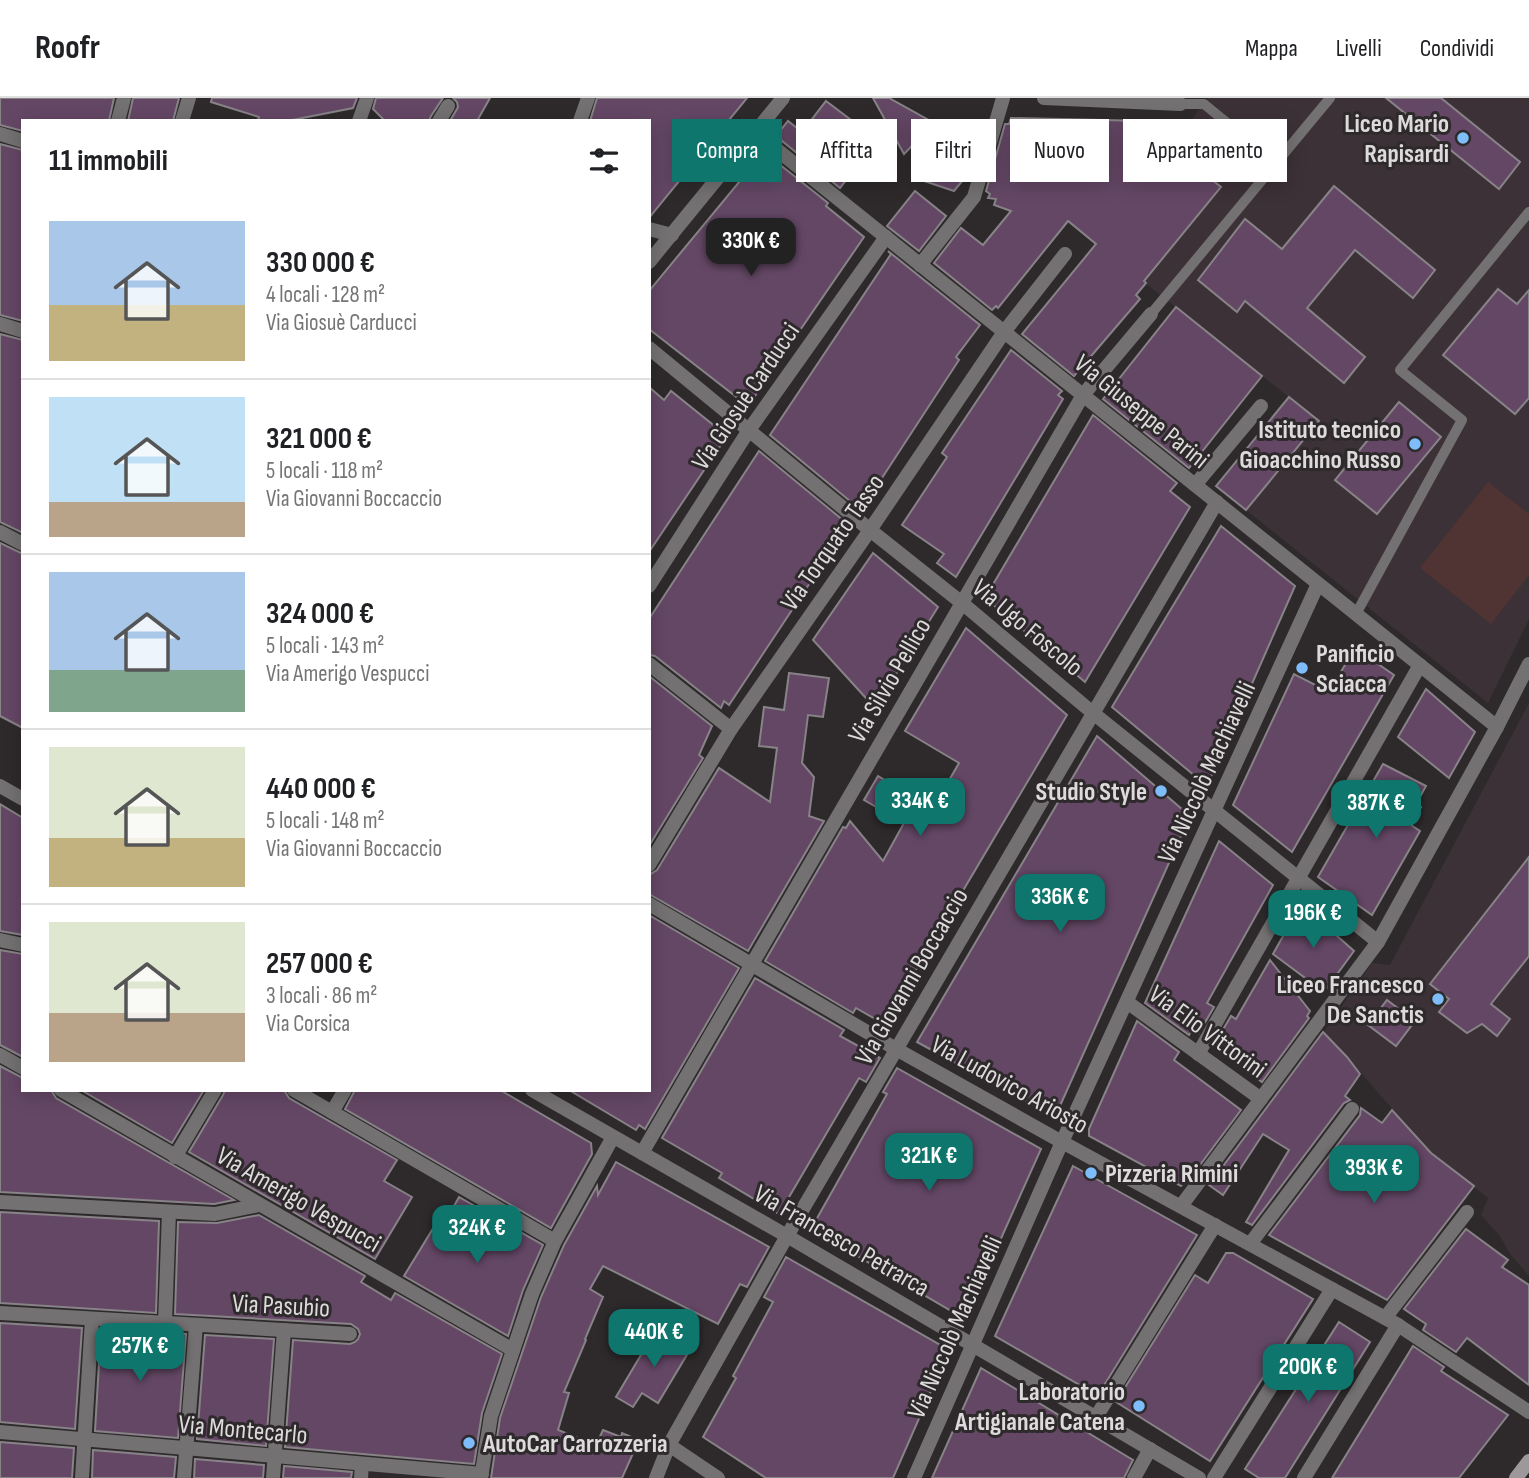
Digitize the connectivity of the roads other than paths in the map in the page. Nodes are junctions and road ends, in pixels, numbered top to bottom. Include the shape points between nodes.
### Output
1 (124, 98) edge
2 (189, 98) edge
3 (588, 98) edge
4 (783, 98) edge
5 (1003, 98) edge
6 (1044, 98) edge
7 (1330, 98) edge
8 (1102, 99) edge
9 (1180, 104) joint
10 (448, 106) dead end
11 (119, 119) edge
12 (183, 119) edge
13 (440, 119) edge
14 (581, 119) edge
15 (767, 119) edge
16 (1222, 119) edge
17 (0, 134) edge
18 (21, 140) edge
19 (1287, 150) edge
20 (782, 154) edge
21 (715, 182) edge
22 (1260, 182) edge
23 (1529, 212) edge
24 (651, 230) edge
25 (671, 235) junction
26 (886, 237) junction
27 (1065, 254) dead end
28 (651, 260) edge
29 (920, 265) junction
30 (1151, 314) joint
31 (0, 324) edge
32 (21, 330) edge
33 (1004, 332) junction
34 (651, 350) edge
35 (1083, 395) junction
36 (1261, 406) dead end
37 (750, 430) junction
38 (1195, 485) junction
39 (1217, 502) junction
40 (870, 530) junction
41 (0, 532) edge
42 (21, 543) edge
43 (651, 583) edge
44 (1318, 584) junction
45 (962, 603) junction
46 (1356, 614) junction
47 (1529, 663) edge
48 (651, 666) edge
49 (1420, 666) junction
50 (1093, 713) junction
51 (1497, 727) junction
52 (731, 729) junction
53 (0, 786) edge
54 (21, 797) edge
55 (1215, 810) junction
56 (651, 862) edge
57 (1298, 878) junction
58 (651, 905) edge
59 (0, 940) edge
60 (1378, 942) junction
61 (21, 945) edge
62 (752, 964) junction
63 (1127, 1002) junction
64 (897, 1049) junction
65 (1198, 1054) junction
66 (0, 1055) edge
67 (21, 1067) edge
68 (64, 1092) edge
69 (214, 1092) edge
70 (297, 1092) edge
71 (344, 1092) edge
72 (535, 1092) edge
73 (1261, 1099) junction
74 (1352, 1108) dead end
75 (332, 1112) junction
76 (612, 1136) junction
77 (1062, 1142) junction
78 (642, 1153) junction
79 (175, 1157) junction
80 (0, 1202) edge
81 (259, 1205) junction
82 (1181, 1206) junction
83 (169, 1212) junction
84 (1467, 1212) dead end
85 (1215, 1225) junction
86 (787, 1236) junction
87 (555, 1241) junction
88 (1250, 1244) junction
89 (1332, 1289) junction
90 (0, 1313) edge
91 (92, 1319) junction
92 (1392, 1322) junction
93 (165, 1323) junction
94 (196, 1325) junction
95 (284, 1330) junction
96 (350, 1334) dead end
97 (973, 1345) junction
98 (513, 1350) junction
99 (1529, 1412) edge
100 (1096, 1417) junction
101 (0, 1432) edge
102 (85, 1439) junction
103 (669, 1445) junction
104 (186, 1448) junction
105 (1150, 1449) junction
106 (274, 1456) junction
107 (1529, 1461) edge
108 (361, 1471) edge
109 (481, 1476) edge
110 (82, 1478) edge
111 (184, 1478) edge
112 (273, 1478) edge
113 (656, 1478) edge
114 (718, 1478) edge
115 (914, 1478) edge
116 (1134, 1478) edge
117 (1199, 1478) edge
118 (1214, 1478) edge
119 (1304, 1478) edge
120 (1516, 1478) edge

1 - 11 street
2 - 12 street
3 - 14 street
4 - 15 street
5 - 29 street via 974,197
6 - 8 street
7 - 19 lane
8 - 9 street
9 - 16 lane via 1204,104
10 - 13 street
17 - 18 street
20 - 26 street, Via Giuseppe Parini
21 - 25 street
22 - 30 lane
23 - 46 lane via 1400,370 1462,420
24 - 25 street
25 - 28 street
26 - 29 street, Via Giuseppe Parini
26 - 37 street, Via Giosuè Carducci
27 - 33 street, Via Torquato Tasso
29 - 33 street, Via Giuseppe Parini
30 - 35 street, Via Silvio Pellico
31 - 32 street
33 - 35 street, Via Giuseppe Parini
33 - 40 street, Via Torquato Tasso
34 - 37 street, Via Ugo Foscolo
35 - 38 street, Via Giuseppe Parini
35 - 45 street, Via Silvio Pellico
36 - 38 street
37 - 40 street, Via Ugo Foscolo
37 - 43 street, Via Giosuè Carducci
38 - 39 street, Via Giuseppe Parini
39 - 44 street, Via Giuseppe Parini
39 - 50 street, Via Giovanni Boccaccio
40 - 45 street, Via Ugo Foscolo
40 - 52 street, Via Torquato Tasso
41 - 42 street
44 - 46 street, Via Giuseppe Parini
44 - 55 street, Via Niccolò Machiavelli
45 - 50 street, Via Ugo Foscolo
45 - 62 street, Via Silvio Pellico
46 - 49 street, Via Giuseppe Parini
47 - 51 street
48 - 52 street
49 - 51 street, Via Giuseppe Parini
49 - 57 street
50 - 55 street, Via Ugo Foscolo
50 - 64 street, Via Giovanni Boccaccio
51 - 60 street
52 - 56 street, Via Torquato Tasso
53 - 54 street
55 - 57 street, Via Ugo Foscolo
55 - 63 street, Via Niccolò Machiavelli
57 - 60 street, Via Ugo Foscolo
57 - 65 street
58 - 62 street, Via Ludovico Ariosto
59 - 61 street
60 - 73 street
62 - 64 street, Via Ludovico Ariosto
62 - 78 street, Via Silvio Pellico
63 - 65 street, Via Elio Vittorini
63 - 77 street, Via Niccolò Machiavelli
64 - 77 street, Via Ludovico Ariosto
64 - 86 street, Via Giovanni Boccaccio
65 - 73 street, Via Elio Vittorini
66 - 67 street
68 - 79 street, Via Amerigo Vespucci
69 - 79 street
70 - 75 street
71 - 75 street
72 - 76 street, Via Francesco Petrarca
73 - 82 street
74 - 88 street
75 - 87 street
76 - 78 street, Via Francesco Petrarca
76 - 87 street
77 - 82 street, Via Ludovico Ariosto
77 - 97 street, Via Niccolò Machiavelli
78 - 86 street, Via Francesco Petrarca
79 - 81 street, Via Amerigo Vespucci
80 - 83 street
81 - 83 street via 215,1214
81 - 98 street, Via Amerigo Vespucci
82 - 85 street, Via Ludovico Ariosto
83 - 93 street
84 - 92 street
85 - 88 street, Via Ludovico Ariosto
85 - 100 street
86 - 97 street, Via Francesco Petrarca
86 - 103 street, Via Giovanni Boccaccio
87 - 98 street
88 - 89 street, Via Ludovico Ariosto
89 - 92 street, Via Ludovico Ariosto
89 - 118 street
90 - 91 street, Via Pasubio
91 - 93 street, Via Pasubio
91 - 102 street
92 - 99 street, Via Ludovico Ariosto
92 - 119 street
93 - 94 street, Via Pasubio
94 - 95 street, Via Pasubio
94 - 104 street
95 - 96 street, Via Pasubio
95 - 106 street
97 - 100 street, Via Francesco Petrarca
97 - 115 street, Via Niccolò Machiavelli
98 - 109 street via 491,1416
100 - 105 street, Via Francesco Petrarca
101 - 102 street, Via Montecarlo
102 - 104 street, Via Montecarlo
102 - 110 street
103 - 113 street, Via Giovanni Boccaccio
103 - 114 street
104 - 106 street, Via Montecarlo
104 - 111 street
105 - 116 street
105 - 117 street, Via Francesco Petrarca
106 - 108 street, Via Montecarlo
106 - 112 street
107 - 120 main road
108 - 109 street, Via Montecarlo

